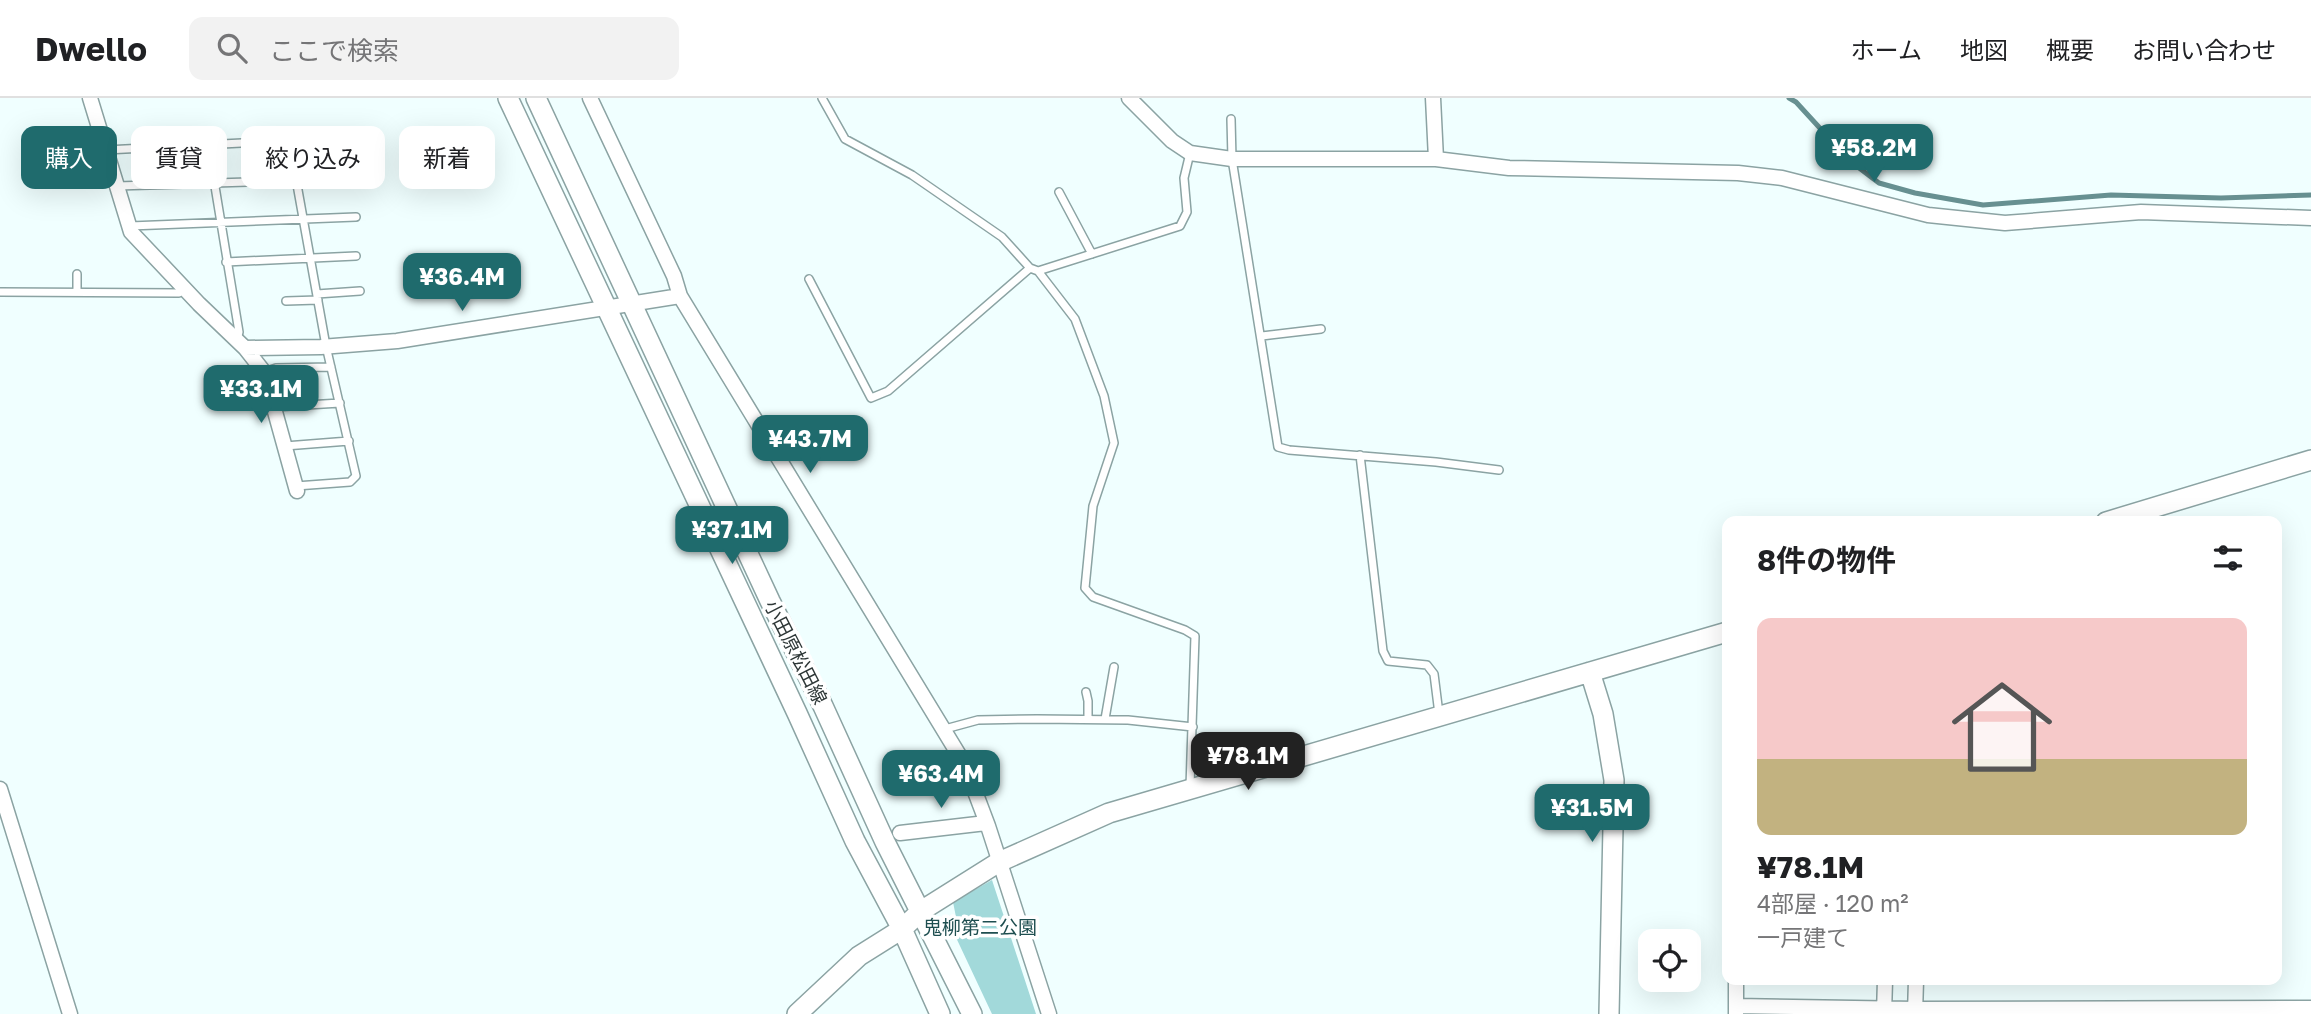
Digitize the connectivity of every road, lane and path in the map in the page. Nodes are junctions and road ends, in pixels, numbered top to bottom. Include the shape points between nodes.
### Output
1 (90, 98) edge
2 (508, 98) edge
3 (536, 98) edge
4 (590, 98) edge
5 (822, 98) edge
6 (1129, 98) edge
7 (1433, 98) edge
8 (1231, 119) dead end
9 (99, 126) edge
10 (1190, 153) junction
11 (1232, 159) junction
12 (1436, 159) junction
13 (117, 186) joint
14 (131, 186) edge
15 (215, 189) edge
16 (296, 189) edge
17 (1059, 192) dead end
18 (356, 217) dead end
19 (2311, 218) edge
20 (302, 219) junction
21 (220, 223) junction
22 (130, 226) junction
23 (1092, 254) junction
24 (356, 256) dead end
25 (310, 258) junction
26 (226, 262) junction
27 (1030, 268) junction
28 (1038, 271) junction
29 (77, 274) dead end
30 (809, 279) dead end
31 (184, 288) junction
32 (360, 291) dead end
33 (0, 292) edge
34 (77, 292) junction
35 (680, 296) junction
36 (317, 297) junction
37 (286, 302) dead end
38 (632, 304) junction
39 (608, 307) junction
40 (1321, 329) dead end
41 (1262, 336) junction
42 (241, 344) junction
43 (327, 346) junction
44 (331, 367) junction
45 (264, 372) junction
46 (340, 403) junction
47 (274, 407) junction
48 (348, 442) junction
49 (285, 446) junction
50 (1360, 455) junction
51 (2311, 460) edge
52 (1499, 470) dead end
53 (297, 488) joint
54 (2126, 516) edge
55 (1722, 633) edge
56 (1114, 667) dead end
57 (1590, 672) junction
58 (1086, 692) dead end
59 (1439, 718) junction
60 (1087, 719) junction
61 (1105, 719) junction
62 (1193, 727) junction
63 (945, 729) junction
64 (1191, 787) junction
65 (0, 789) edge
66 (986, 823) junction
67 (900, 833) dead end
68 (999, 862) junction
69 (920, 911) junction
70 (902, 929) junction
71 (1736, 985) edge
72 (1885, 985) edge
73 (1916, 985) edge
74 (2311, 1008) edge
75 (1736, 1010) edge
76 (1884, 1011) edge
77 (1915, 1012) edge
78 (69, 1014) edge
79 (797, 1014) edge
80 (940, 1014) edge
81 (972, 1014) edge
82 (1049, 1014) edge
83 (1609, 1014) edge

1 - 9 street
2 - 39 main road, 小田原松田線
3 - 38 main road, 小田原松田線
4 - 35 street
5 - 27 lane via 845,139 912,175 1002,237
6 - 10 street
7 - 12 street
8 - 11 lane
10 - 11 street
10 - 23 lane via 1184,178 1187,212 1180,226
11 - 12 street
11 - 41 lane
12 - 19 street via 1509,168 1738,173 1782,178 1928,215 2005,223 2141,212
13 - 14 lane
13 - 22 street
15 - 21 lane
16 - 20 lane
17 - 23 lane
18 - 20 lane
20 - 21 lane
20 - 25 lane
21 - 22 lane
21 - 26 lane
22 - 31 street
23 - 28 lane
24 - 25 lane
25 - 26 lane
25 - 36 lane
26 - 42 lane
27 - 28 lane
27 - 30 lane via 888,391 871,398
28 - 62 lane via 1075,319 1104,397 1114,443 1093,506 1085,588 1093,597 1195,636
29 - 34 lane
31 - 34 lane via 180,293
31 - 42 street
32 - 36 lane
33 - 34 lane
35 - 38 street
35 - 63 street
36 - 37 lane
36 - 43 lane
38 - 39 street
38 - 69 main road, 小田原松田線
39 - 43 street via 397,341
39 - 70 main road, 小田原松田線 via 855,841
40 - 41 lane
41 - 50 lane via 1278,447
42 - 43 street
42 - 45 street
43 - 44 lane
44 - 45 lane
44 - 46 lane
45 - 47 street
46 - 47 lane
46 - 48 lane
47 - 49 street
48 - 49 lane
48 - 53 lane via 356,476 350,482
49 - 53 street
50 - 52 lane
50 - 59 lane via 1383,650 1388,661 1427,665 1434,674
51 - 54 main road
55 - 57 main road
56 - 61 lane
57 - 59 main road
57 - 83 main road via 1614,780
58 - 60 lane
59 - 64 main road
60 - 61 lane
60 - 63 lane via 978,720
61 - 62 lane
62 - 64 lane
63 - 66 street via 965,765
64 - 68 main road via 1109,813
65 - 78 street
66 - 67 street
66 - 68 street
68 - 69 main road
68 - 82 street
69 - 70 main road
69 - 81 main road, 小田原松田線
70 - 79 main road via 859,956
70 - 80 main road, 小田原松田線
71 - 75 street
72 - 76 street
73 - 77 street
74 - 77 street
75 - 76 street
76 - 77 street

